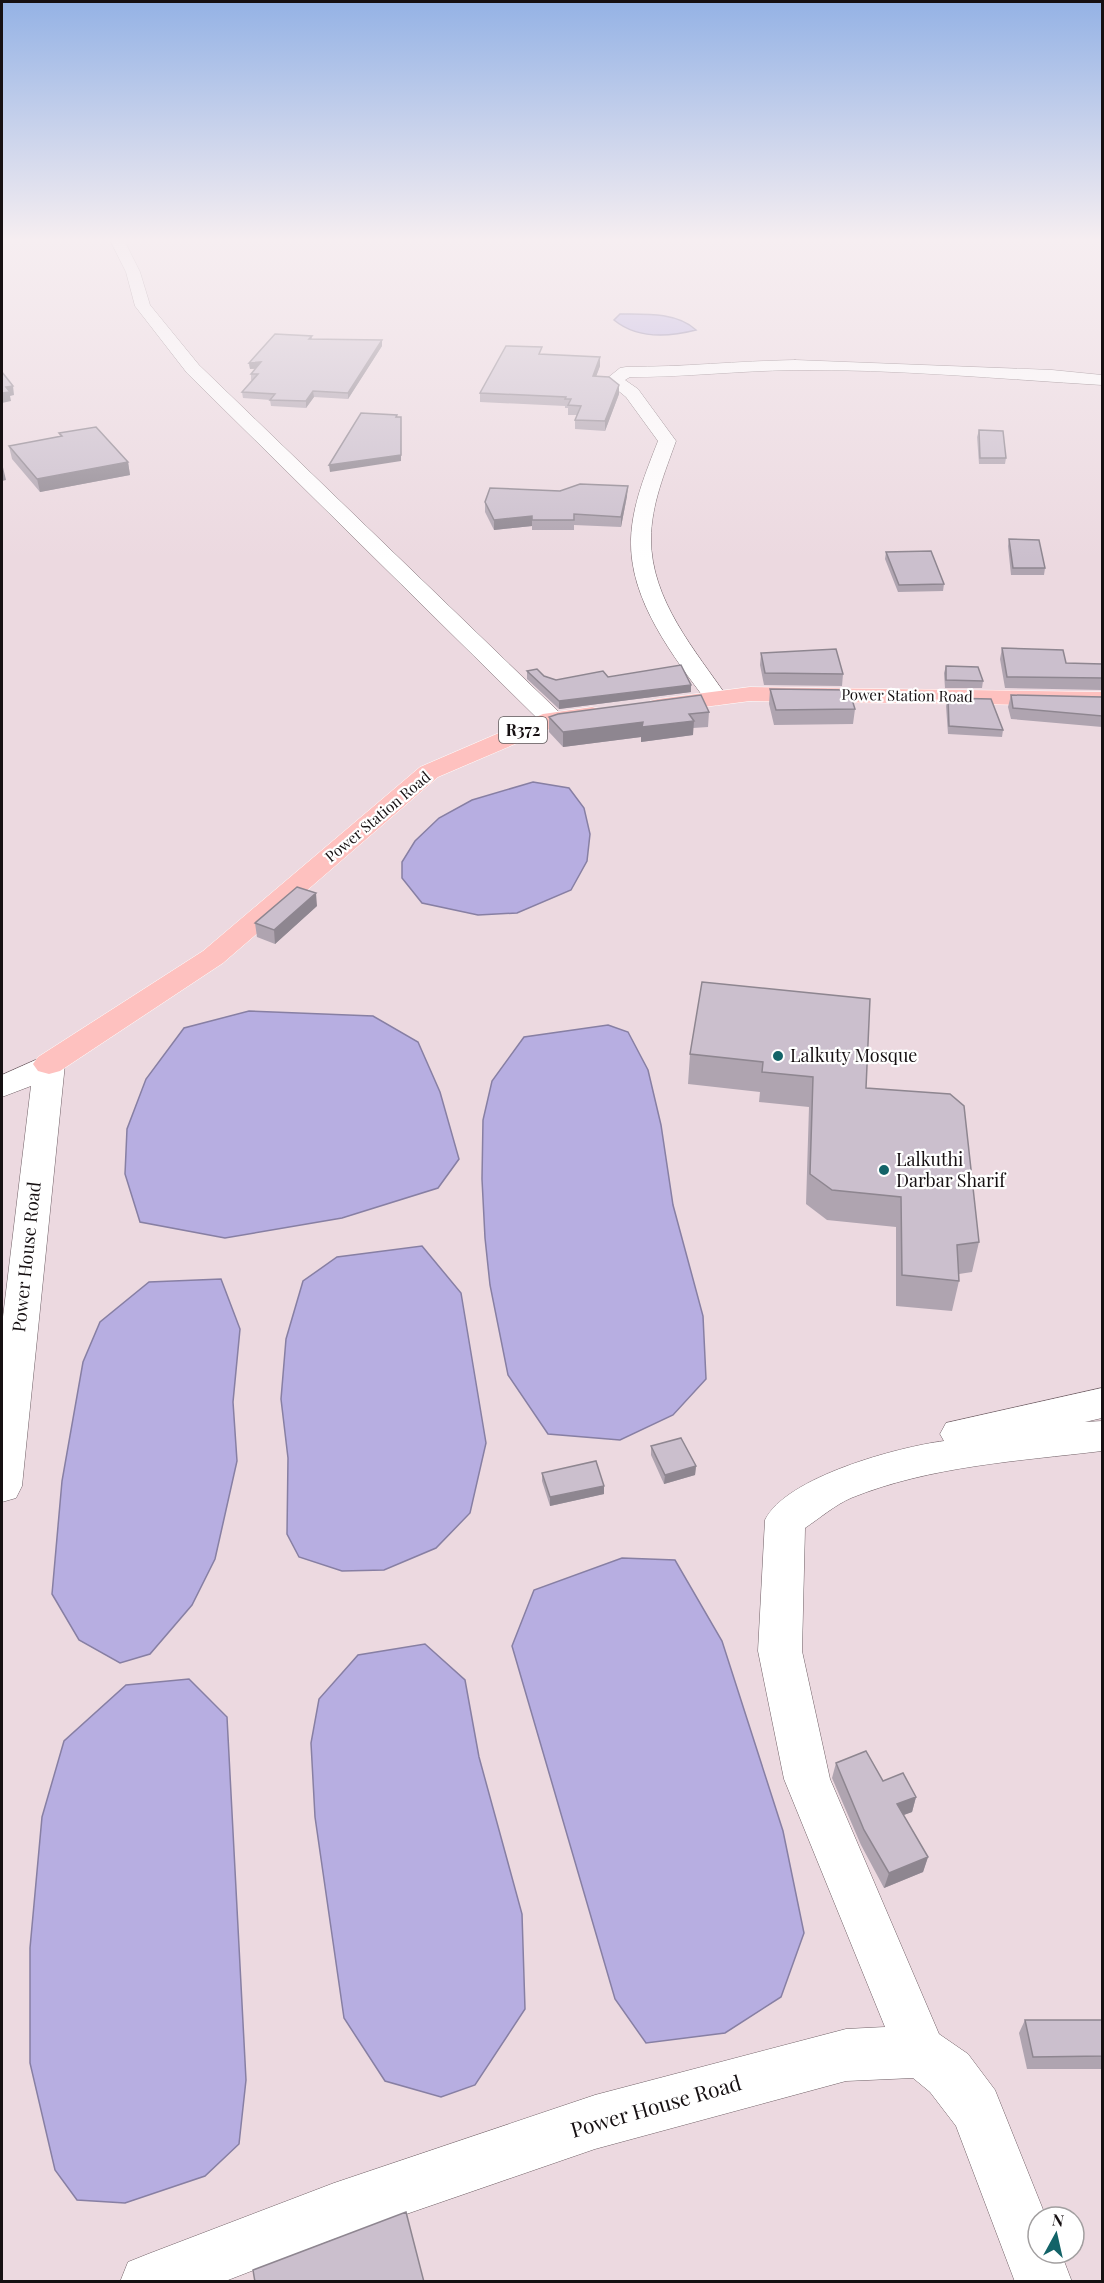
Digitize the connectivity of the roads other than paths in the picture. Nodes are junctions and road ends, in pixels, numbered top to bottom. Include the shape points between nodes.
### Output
1 (175, 347) edge
2 (1102, 380) edge
3 (716, 698) junction
4 (1102, 699) edge
5 (552, 719) junction
6 (49, 1064) junction
7 (2, 1087) edge
8 (1102, 1403) edge
9 (1102, 1436) edge
10 (2, 1486) edge
11 (835, 1487) junction
12 (921, 2052) junction
13 (148, 2282) edge
14 (1044, 2282) edge

1 - 5 street via 193,369
2 - 3 street via 900,367 795,365 626,372 614,380 632,393 667,441 652,480 641,539 644,568 658,607 688,660
3 - 4 main road, Power Station Road / R372 via 750,694
3 - 5 main road, Power Station Road / R372
5 - 6 main road, Power Station Road / R372 via 429,772 213,957
6 - 7 street, Power Station Road
6 - 10 street, Power House Road
8 - 11 street via 934,1439
9 - 11 street via 914,1461
11 - 12 street via 785,1520 780,1651 807,1779
12 - 13 street, Power House Road via 846,2055 595,2122 334,2211
12 - 14 street via 949,2073 976,2109

